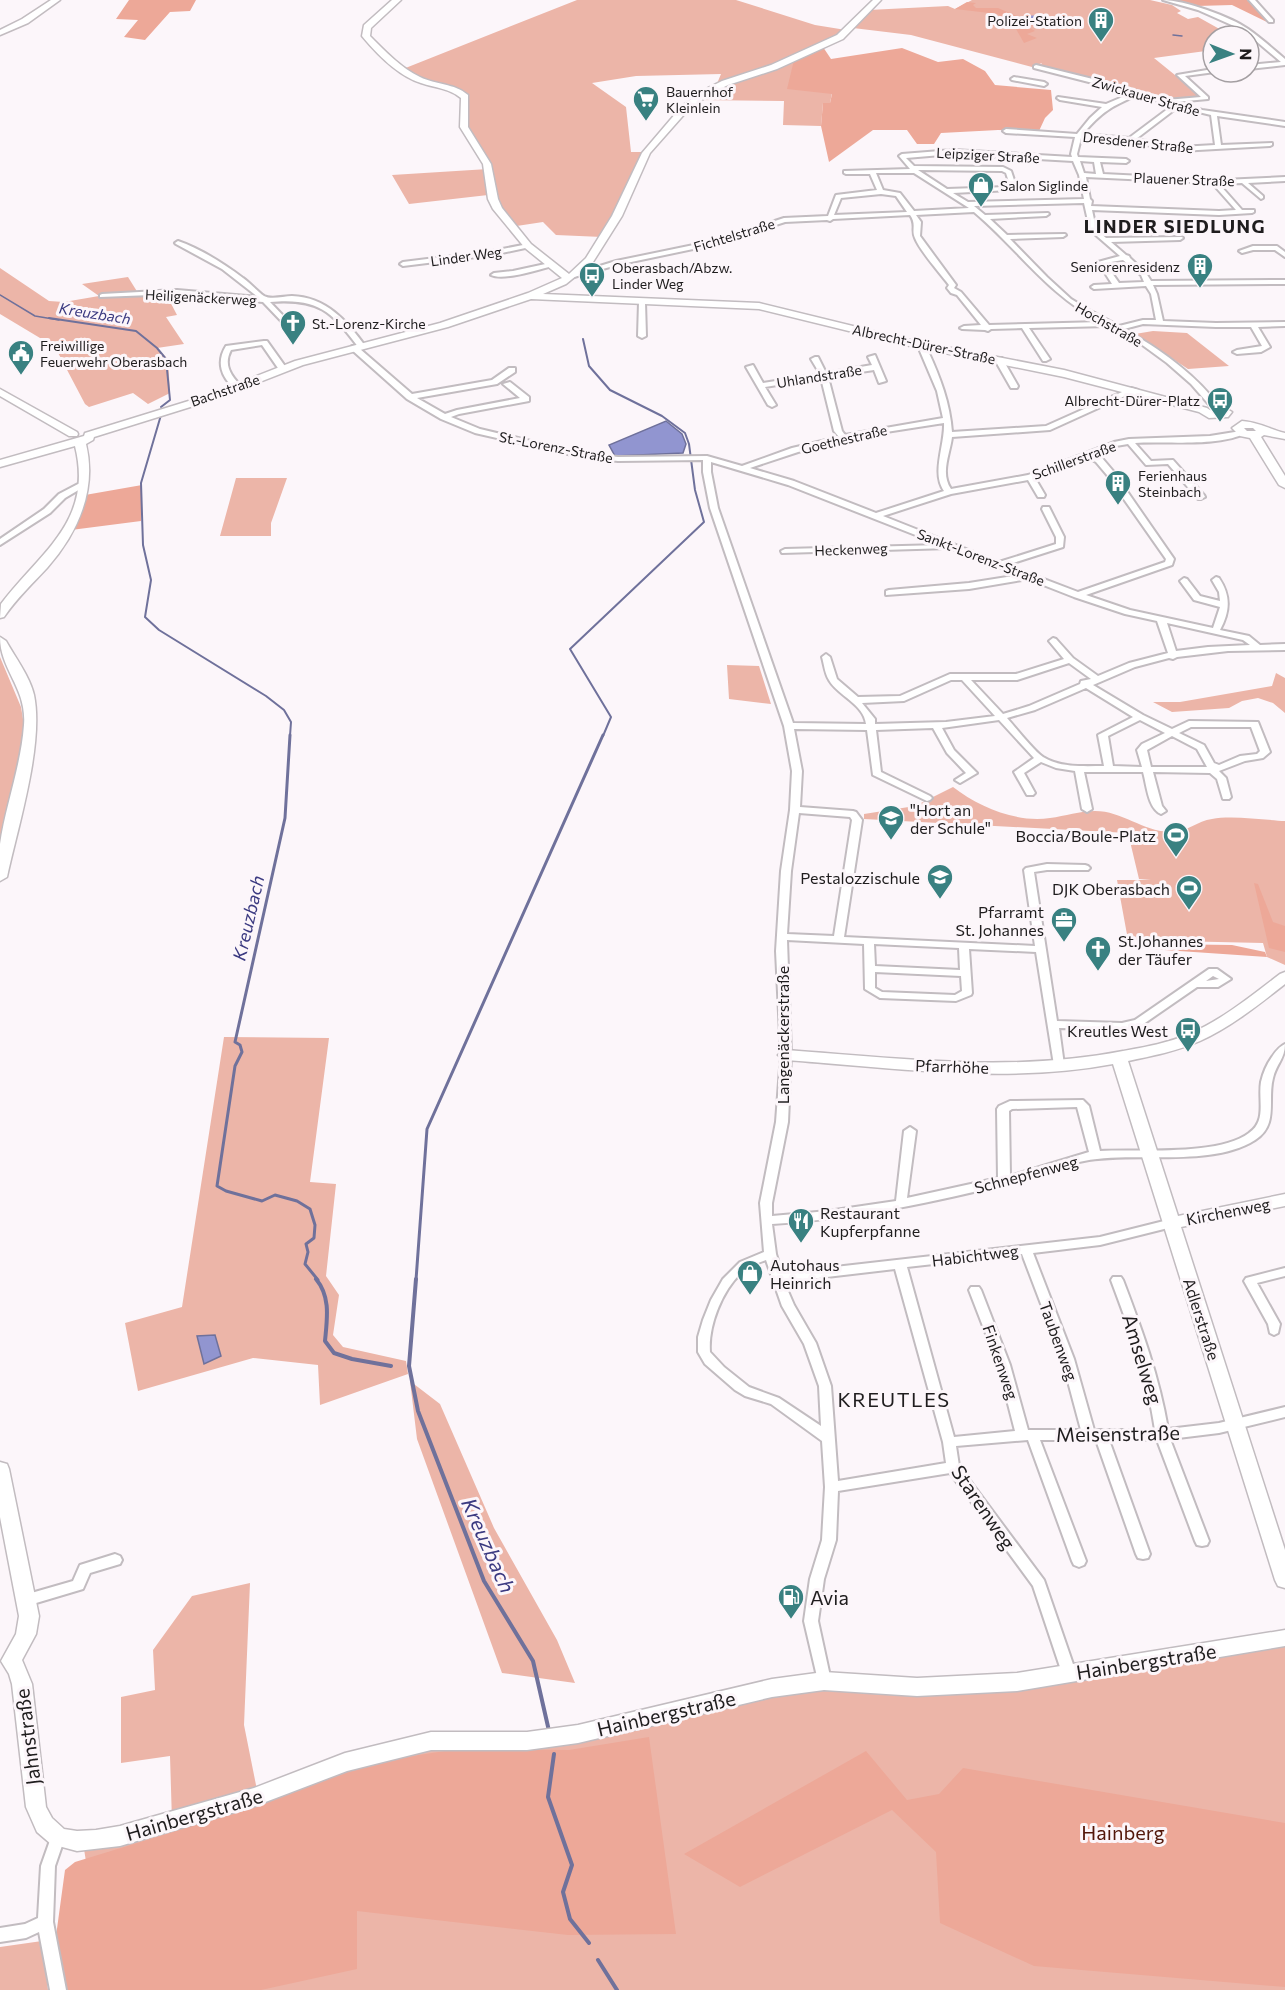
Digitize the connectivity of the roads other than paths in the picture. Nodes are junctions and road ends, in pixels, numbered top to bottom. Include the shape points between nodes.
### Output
1 (56, 0) edge
2 (397, 0) edge
3 (877, 0) edge
4 (1170, 0) edge
5 (1252, 0) edge
6 (1271, 21) dead end
7 (0, 33) edge
8 (1285, 62) edge
9 (1261, 65) edge
10 (1036, 68) dead end
11 (1043, 69) junction
12 (1201, 72) edge
13 (1014, 79) dead end
14 (1026, 80) junction
15 (1044, 84) dead end
16 (1137, 93) junction
17 (1060, 98) dead end
18 (1161, 102) junction
19 (1107, 106) junction
20 (1176, 106) junction
21 (1214, 114) junction
22 (1285, 124) edge
23 (1006, 132) dead end
24 (1079, 135) junction
25 (1131, 140) junction
26 (1270, 144) dead end
27 (1218, 148) junction
28 (902, 156) joint
29 (1076, 160) junction
30 (1097, 160) junction
31 (1126, 161) dead end
32 (915, 170) junction
33 (846, 172) dead end
34 (873, 173) junction
35 (1082, 175) junction
36 (1100, 176) junction
37 (1285, 178) edge
38 (1213, 181) junction
39 (1244, 182) junction
40 (949, 191) junction
41 (881, 192) junction
42 (1261, 197) dead end
43 (966, 204) junction
44 (1089, 205) junction
45 (975, 210) junction
46 (1252, 211) dead end
47 (1241, 212) junction
48 (913, 214) junction
49 (1046, 214) dead end
50 (983, 216) junction
51 (830, 219) junction
52 (1063, 235) dead end
53 (1006, 237) junction
54 (1180, 238) dead end
55 (1106, 240) junction
56 (178, 243) dead end
57 (528, 246) junction
58 (1242, 251) dead end
59 (1285, 255) edge
60 (1126, 257) junction
61 (403, 264) dead end
62 (550, 265) junction
63 (495, 274) dead end
64 (567, 277) junction
65 (1285, 282) edge
66 (1150, 283) junction
67 (1117, 286) junction
68 (1094, 288) dead end
69 (102, 296) dead end
70 (530, 296) junction
71 (265, 300) junction
72 (642, 302) junction
73 (1160, 322) junction
74 (287, 324) dead end
75 (1108, 324) junction
76 (1253, 324) junction
77 (1285, 324) edge
78 (1024, 327) junction
79 (964, 328) dead end
80 (988, 328) junction
81 (1119, 328) junction
82 (642, 336) dead end
83 (927, 347) junction
84 (358, 348) junction
85 (1237, 352) dead end
86 (872, 357) dead end
87 (815, 359) dead end
88 (1046, 359) dead end
89 (999, 360) junction
90 (750, 367) dead end
91 (876, 367) junction
92 (284, 369) junction
93 (512, 370) dead end
94 (824, 375) junction
95 (882, 381) dead end
96 (507, 384) dead end
97 (762, 385) junction
98 (1014, 386) dead end
99 (238, 387) junction
100 (1134, 390) junction
101 (0, 392) edge
102 (410, 397) junction
103 (772, 405) dead end
104 (1221, 411) junction
105 (444, 417) junction
106 (947, 420) junction
107 (1242, 428) junction
108 (1258, 433) junction
109 (948, 435) junction
110 (1285, 436) edge
111 (843, 437) junction
112 (78, 438) junction
113 (1129, 441) junction
114 (1089, 455) junction
115 (707, 458) junction
116 (0, 464) edge
117 (744, 468) junction
118 (1030, 477) junction
119 (1285, 484) edge
120 (83, 485) junction
121 (949, 492) junction
122 (1041, 495) dead end
123 (1201, 496) dead end
124 (1046, 509) dead end
125 (876, 516) junction
126 (0, 543) edge
127 (953, 546) junction
128 (785, 551) dead end
129 (1000, 564) junction
130 (1031, 576) junction
131 (1216, 580) dead end
132 (1184, 581) dead end
133 (889, 593) dead end
134 (1077, 595) junction
135 (1224, 604) junction
136 (0, 614) edge
137 (1161, 619) junction
138 (1216, 630) junction
139 (0, 641) edge
140 (1053, 642) dead end
141 (1256, 646) junction
142 (1285, 647) edge
143 (1173, 656) junction
144 (826, 657) dead end
145 (1070, 660) junction
146 (965, 678) junction
147 (1095, 678) junction
148 (1084, 683) junction
149 (856, 700) junction
150 (1000, 717) junction
151 (1140, 717) junction
152 (936, 725) junction
153 (789, 726) junction
154 (871, 726) junction
155 (1172, 734) junction
156 (1040, 759) junction
157 (1079, 769) junction
158 (1147, 769) junction
159 (1217, 769) junction
160 (1109, 770) junction
161 (960, 780) dead end
162 (1030, 793) dead end
163 (1226, 797) dead end
164 (927, 798) dead end
165 (1087, 809) dead end
166 (795, 810) junction
167 (1161, 811) dead end
168 (1085, 868) dead end
169 (0, 877) edge
170 (782, 937) junction
171 (838, 940) junction
172 (869, 941) junction
173 (964, 946) junction
174 (1041, 949) junction
175 (870, 969) junction
176 (965, 973) junction
177 (1285, 977) edge
178 (1194, 984) dead end
179 (1054, 1024) junction
180 (1285, 1048) edge
181 (786, 1055) junction
182 (1119, 1058) junction
183 (1059, 1065) junction
184 (910, 1131) dead end
185 (1095, 1155) junction
186 (1152, 1155) junction
187 (1004, 1181) junction
188 (1285, 1200) edge
189 (901, 1204) junction
190 (766, 1220) junction
191 (1172, 1223) junction
192 (1026, 1249) junction
193 (770, 1254) junction
194 (900, 1265) junction
195 (1285, 1272) edge
196 (777, 1278) junction
197 (1117, 1280) dead end
198 (975, 1290) dead end
199 (1274, 1330) dead end
200 (1285, 1412) edge
201 (1235, 1424) junction
202 (1028, 1435) junction
203 (1162, 1435) junction
204 (1095, 1436) junction
205 (828, 1438) junction
206 (949, 1442) junction
207 (952, 1467) junction
208 (0, 1469) edge
209 (832, 1486) junction
210 (1202, 1541) dead end
211 (1143, 1554) dead end
212 (1281, 1558) edge
213 (116, 1560) dead end
214 (1079, 1561) dead end
215 (1285, 1580) edge
216 (26, 1600) junction
217 (1285, 1638) edge
218 (6, 1660) edge
219 (1068, 1673) junction
220 (824, 1681) junction
221 (58, 1837) junction
222 (45, 1922) junction
223 (0, 1935) edge
224 (58, 1990) edge

1 - 7 street
2 - 57 street, Linder Weg via 367,27 366,36 382,54 418,79 457,89 465,97 464,127 488,164 493,199
3 - 64 street via 840,37 791,60 725,83 686,108 646,153 617,216 590,260
4 - 8 street via 1238,25
5 - 6 street
8 - 9 street
10 - 11 street, Zwickauer Straße
11 - 14 street
11 - 16 street, Zwickauer Straße
12 - 18 street via 1180,75 1206,98
13 - 14 street
14 - 15 street
16 - 18 street, Zwickauer Straße
16 - 19 street
17 - 19 street
18 - 20 street, Zwickauer Straße
19 - 24 street
20 - 21 street, Zwickauer Straße
20 - 25 street
21 - 22 street, Zwickauer Straße
21 - 27 street
23 - 24 street, Dresdener Straße
24 - 25 street, Dresdener Straße
24 - 29 street via 1074,149
25 - 27 street, Dresdener Straße via 1168,148
26 - 27 street, Dresdener Straße
28 - 29 street, Leipziger Straße via 953,152
28 - 32 street, Hochstraße
29 - 30 street, Leipziger Straße
29 - 35 street
30 - 31 street, Leipziger Straße
30 - 36 street
32 - 34 street
32 - 40 street, Hochstraße
32 - 40 street via 1003,169 1009,172 1013,186
33 - 34 street
34 - 41 street
35 - 36 street, Plauener Straße
35 - 44 street
36 - 38 street, Plauener Straße
37 - 39 street, Plauener Straße
38 - 39 street, Plauener Straße
38 - 47 street
39 - 42 street
40 - 43 street, Hochstraße
41 - 48 street via 897,194
41 - 51 street via 838,196
43 - 44 street
43 - 45 street, Hochstraße
44 - 47 street
44 - 55 street via 1093,230
45 - 48 street, Fichtelstraße
45 - 50 street, Hochstraße
46 - 47 street
48 - 51 street, Fichtelstraße
48 - 80 street via 918,222 917,236
49 - 50 street
50 - 53 street, Hochstraße
51 - 64 street, Fichtelstraße via 778,221 715,243
52 - 53 street
53 - 75 street, Hochstraße via 1071,303
54 - 55 street
55 - 60 street
56 - 71 street via 233,272
57 - 61 street, Linder Weg
57 - 62 street, Linder Weg
58 - 59 street via 1271,247
60 - 66 street
60 - 67 street via 1101,262
62 - 63 street, Linder Weg
62 - 64 street, Linder Weg
64 - 70 street
65 - 66 street
66 - 67 street
66 - 73 street
67 - 68 street
69 - 71 street, Heiligenäckerweg via 177,292
70 - 72 street, Albrecht-Dürer-Straße
70 - 84 street, Albrecht-Dürer-Straße
71 - 74 street
71 - 84 street, Heiligenäckerweg via 319,303 347,328
72 - 82 street
72 - 83 street, Albrecht-Dürer-Straße via 746,305 799,314
73 - 76 street
73 - 81 street via 1132,323
75 - 78 street
75 - 81 street, Hochstraße
76 - 77 street
76 - 85 street via 1266,347
78 - 80 street
78 - 88 street
79 - 80 street
81 - 104 street, Hochstraße via 1165,359 1203,390
83 - 89 street, Albrecht-Dürer-Straße
83 - 106 street via 924,351 941,387
84 - 92 street, Bachstraße
84 - 102 street, St.-Lorenz-Straße
86 - 91 street, Uhlandstraße
87 - 94 street
89 - 98 street
89 - 100 street, Albrecht-Dürer-Straße
90 - 97 street, Uhlandstraße
91 - 94 street, Uhlandstraße
91 - 95 street, Uhlandstraße
92 - 99 street, Bachstraße
92 - 99 street via 264,343 229,348 223,366
93 - 102 street via 494,382
94 - 97 street, Uhlandstraße
94 - 111 street via 838,431
96 - 105 street, St.-Lorenz-Straße via 526,399
97 - 103 street, Uhlandstraße
99 - 112 street, Bachstraße
100 - 104 street, Albrecht-Dürer-Straße via 1209,415
100 - 109 street via 1047,428
101 - 112 street
102 - 105 street, St.-Lorenz-Straße
104 - 107 street
105 - 115 street, St.-Lorenz-Straße via 489,435 581,455 618,459
106 - 109 street
106 - 111 street, Goethestraße
107 - 108 street via 1258,426
107 - 113 street, Schillerstraße via 1217,437
108 - 110 street
108 - 119 street
109 - 121 street via 941,478
111 - 117 street, Goethestraße
112 - 116 street, Bachstraße
112 - 120 street via 85,457
113 - 114 street, Schillerstraße
113 - 123 street via 1149,463 1170,462
114 - 118 street, Schillerstraße
114 - 134 street via 1110,473 1170,559 1151,570
115 - 117 street, Sankt-Lorenz-Straße
115 - 153 street, Langenäckerstraße via 714,508
117 - 125 street, Sankt-Lorenz-Straße
118 - 121 street, Schillerstraße
118 - 122 street
120 - 126 street via 62,496
120 - 136 street via 75,518 63,538
121 - 125 street, Schillerstraße
124 - 129 street via 1060,545
125 - 127 street, Sankt-Lorenz-Straße
127 - 128 street, Heckenweg
127 - 129 street, Sankt-Lorenz-Straße
129 - 130 street, Sankt-Lorenz-Straße
130 - 133 street
130 - 134 street, Sankt-Lorenz-Straße
131 - 135 street via 1224,591
132 - 135 street via 1197,598
134 - 137 street, Sankt-Lorenz-Straße
135 - 138 street via 1224,616
137 - 138 street, Sankt-Lorenz-Straße
137 - 143 street
138 - 141 street, Sankt-Lorenz-Straße via 1246,638
139 - 169 street via 27,692 31,723
140 - 145 street
141 - 142 street
141 - 143 street
143 - 147 street via 1136,663
144 - 149 street via 833,680
145 - 146 street via 1017,677
145 - 147 street
146 - 149 street via 950,677 901,699
146 - 150 street
147 - 148 street
148 - 150 street
148 - 151 street
149 - 154 street
150 - 152 street
150 - 156 street
151 - 155 street
151 - 160 street via 1103,735
152 - 154 street
152 - 161 street via 956,761 972,773
153 - 154 street
153 - 166 street, Langenäckerstraße via 797,771
154 - 164 street via 876,773
155 - 158 street via 1144,746
155 - 159 street via 1202,747 1210,765
155 - 159 street via 1190,724 1255,724 1265,752
156 - 157 street
156 - 162 street via 1019,772
157 - 160 street
157 - 165 street
158 - 159 street
158 - 160 street
158 - 167 street
159 - 163 street
166 - 170 street, Langenäckerstraße
166 - 171 street via 853,814 857,820
168 - 174 street via 1029,870
170 - 171 street
170 - 181 street, Langenäckerstraße
171 - 172 street
172 - 173 street
172 - 175 street
173 - 174 street
173 - 176 street
174 - 179 street
175 - 176 street
175 - 176 street via 870,989 889,996 956,998 967,993
177 - 182 street, Pfarrhöhe via 1229,1019 1193,1038
178 - 179 street via 1145,1019 1130,1025
179 - 183 street
180 - 186 street, Schnepfenweg via 1272,1066 1266,1084 1266,1122 1252,1137 1229,1146
181 - 183 street, Pfarrhöhe via 939,1067
181 - 190 street, Langenäckerstraße via 782,1122
182 - 183 street, Pfarrhöhe
182 - 186 street, Adlerstraße
184 - 189 street
185 - 186 street, Schnepfenweg
185 - 187 street, Schnepfenweg
185 - 187 street via 1080,1104 1010,1105 1003,1109
186 - 191 street, Adlerstraße
187 - 189 street, Schnepfenweg
188 - 191 street, Kirchenweg
189 - 190 street, Schnepfenweg
190 - 193 street, Langenäckerstraße
191 - 192 street, Habichtweg via 1100,1240
191 - 201 street, Adlerstraße
192 - 194 street, Habichtweg
192 - 204 street, Taubenweg
193 - 196 street, Langenäckerstraße
193 - 205 street via 750,1259 735,1270 724,1286 710,1315 703,1345 705,1356 746,1392 777,1402
194 - 196 street, Habichtweg
194 - 206 street, Starenweg
195 - 199 street via 1250,1281
196 - 205 street, Langenäckerstraße via 810,1343 825,1386
197 - 203 street, Amselweg via 1143,1348
198 - 202 street, Finkenweg
200 - 201 street, Meisenstraße
201 - 203 street, Meisenstraße
201 - 212 street, Adlerstraße
202 - 204 street, Meisenstraße
202 - 206 street, Meisenstraße
202 - 214 street, Finkenweg
203 - 204 street, Meisenstraße
203 - 210 street, Amselweg
204 - 211 street, Taubenweg
205 - 209 street, Langenäckerstraße
206 - 207 street, Starenweg
207 - 209 street
207 - 219 street, Starenweg via 1039,1584
208 - 216 street, Jahnstraße
209 - 220 street, Langenäckerstraße via 829,1539 817,1579 811,1621
212 - 215 street, Adlerstraße
213 - 216 street via 85,1569 78,1585
216 - 218 street, Jahnstraße via 29,1627
217 - 219 street, Hainbergstraße
218 - 221 street, Jahnstraße via 18,1670 22,1684 36,1807 44,1825
219 - 220 street, Hainbergstraße via 967,1686
220 - 221 street, Hainbergstraße via 772,1688 578,1734 527,1741 430,1741 387,1749 255,1797 120,1836 86,1840
221 - 222 street via 48,1866
222 - 223 street via 26,1931
222 - 224 street

